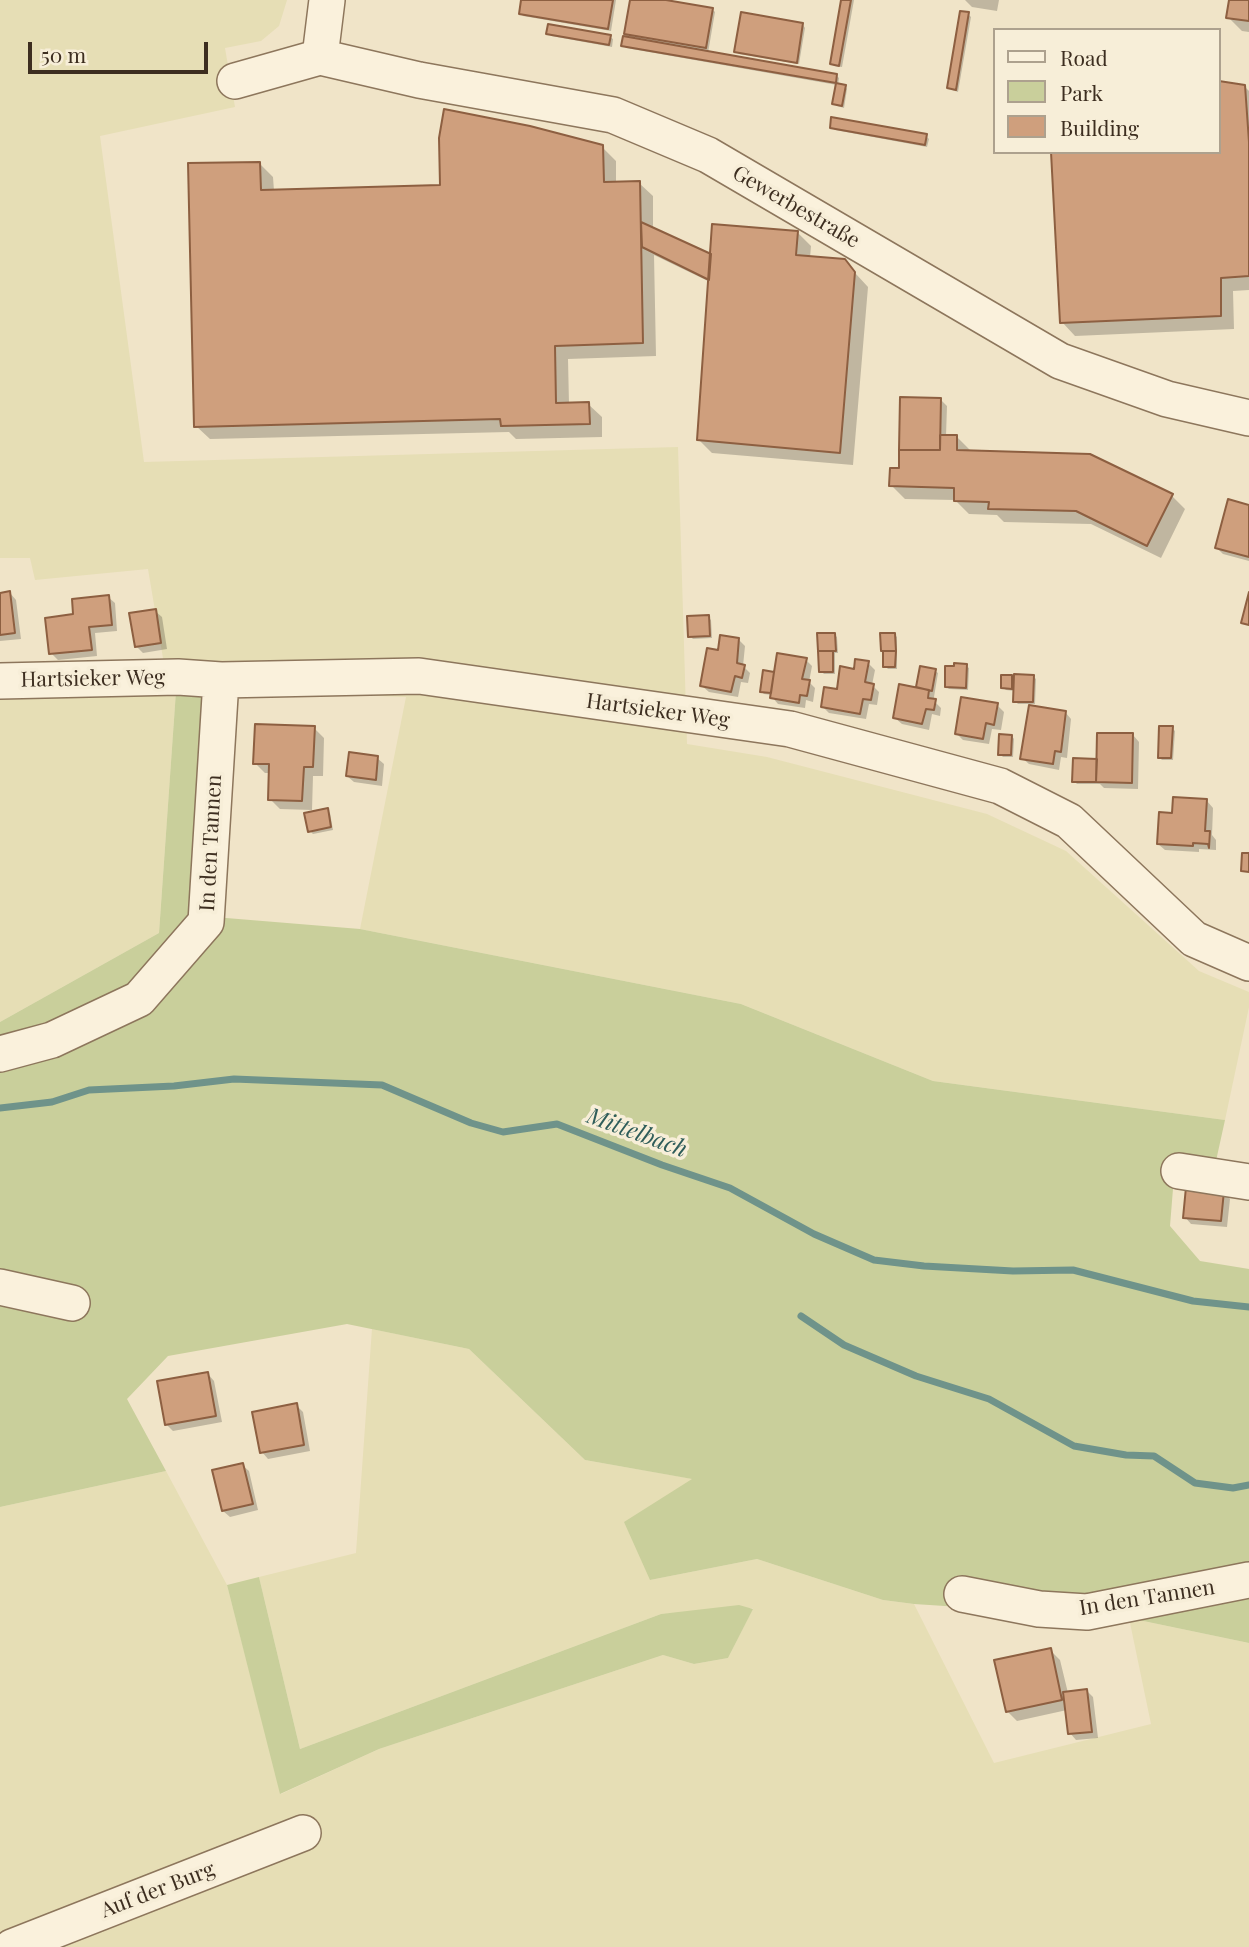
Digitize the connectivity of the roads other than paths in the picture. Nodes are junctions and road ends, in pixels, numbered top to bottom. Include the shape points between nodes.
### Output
1 (327, 0) edge
2 (320, 57) junction
3 (235, 81) dead end
4 (1249, 418) edge
5 (221, 680) junction
6 (0, 681) edge
7 (1249, 963) edge
8 (0, 1054) edge
9 (1179, 1171) dead end
10 (1249, 1182) edge
11 (0, 1287) edge
12 (72, 1303) dead end
13 (1249, 1580) edge
14 (962, 1594) dead end
15 (303, 1833) dead end
16 (12, 1947) edge

1 - 2 street
2 - 3 street, Gewerbestraße
2 - 4 street, Gewerbestraße via 613,115 708,155 1060,361 1167,399
5 - 6 street, Hartsieker Weg
5 - 7 street, Hartsieker Weg via 419,676 790,729 1000,786 1069,821 1194,939
5 - 8 street, In den Tannen via 206,922 139,999 52,1040
9 - 10 street
11 - 12 street
13 - 14 street, In den Tannen via 1087,1612 1039,1609
15 - 16 street, Auf der Burg

